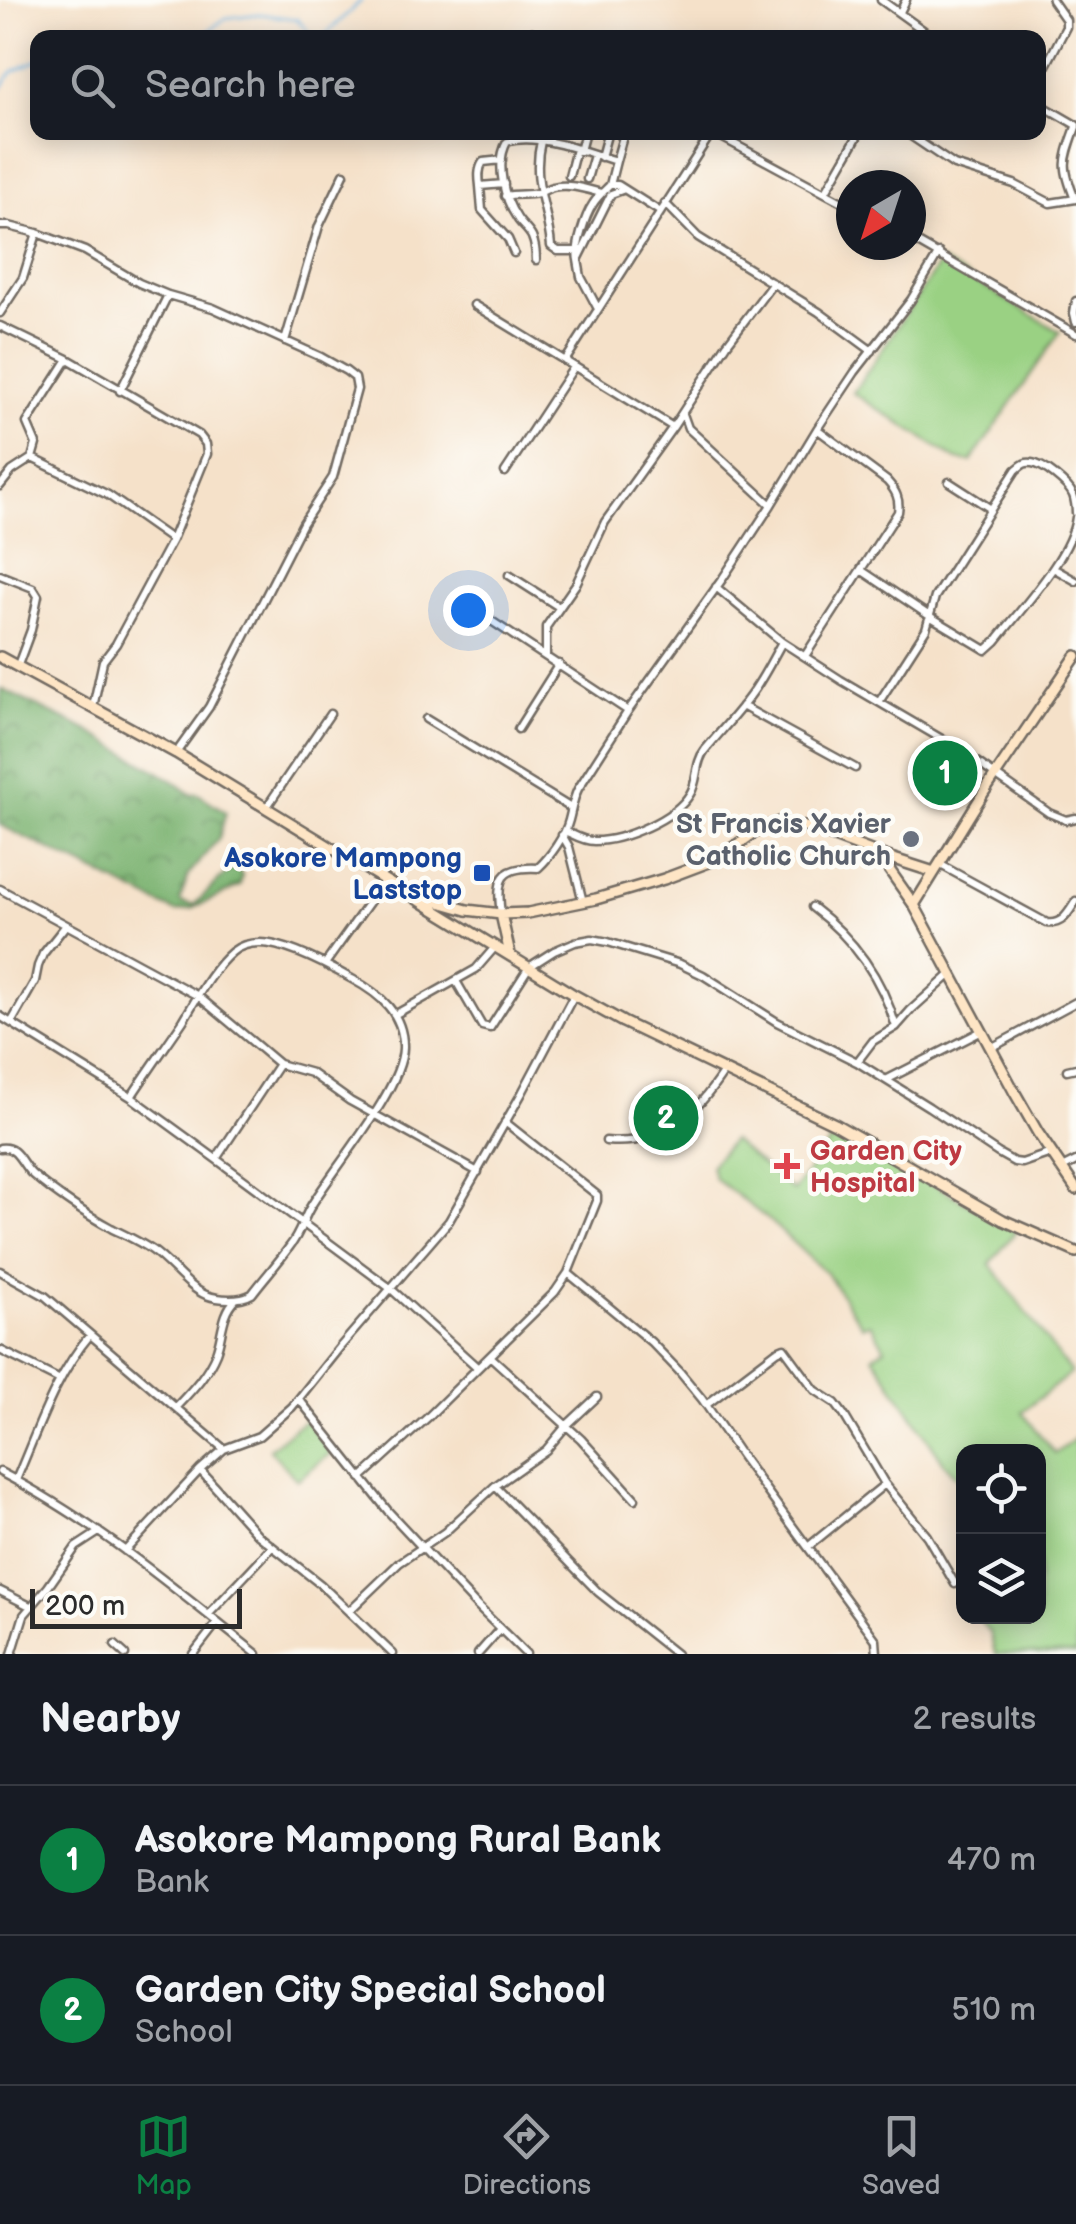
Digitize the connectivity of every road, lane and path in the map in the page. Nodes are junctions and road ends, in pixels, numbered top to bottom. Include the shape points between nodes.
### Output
1 (882, 0) edge
2 (906, 0) edge
3 (1052, 0) edge
4 (900, 12) junction
5 (924, 30) edge
6 (1046, 65) edge
7 (1046, 108) edge
8 (1076, 126) edge
9 (582, 140) edge
10 (605, 140) edge
11 (622, 140) dead end
12 (707, 140) edge
13 (727, 140) edge
14 (855, 140) edge
15 (918, 140) edge
16 (541, 141) junction
17 (578, 150) junction
18 (598, 156) junction
19 (502, 160) junction
20 (616, 162) junction
21 (344, 174) dead end
22 (568, 176) dead end
23 (587, 179) dead end
24 (504, 184) junction
25 (480, 186) junction
26 (610, 186) junction
27 (624, 190) junction
28 (539, 193) junction
29 (601, 193) junction
30 (825, 193) junction
31 (506, 196) junction
32 (836, 198) edge
33 (1076, 199) edge
34 (665, 203) junction
35 (659, 212) junction
36 (0, 226) edge
37 (37, 233) junction
38 (586, 234) junction
39 (551, 246) junction
40 (926, 246) edge
41 (535, 248) junction
42 (514, 253) dead end
43 (939, 253) junction
44 (577, 255) junction
45 (536, 260) dead end
46 (773, 283) junction
47 (168, 295) junction
48 (1076, 301) edge
49 (474, 306) dead end
50 (597, 308) junction
51 (0, 313) edge
52 (1076, 322) edge
53 (0, 326) edge
54 (1076, 334) edge
55 (285, 341) junction
56 (872, 351) junction
57 (68, 358) junction
58 (566, 361) junction
59 (574, 366) junction
60 (120, 391) junction
61 (683, 412) junction
62 (673, 428) junction
63 (817, 429) junction
64 (32, 458) junction
65 (504, 472) dead end
66 (949, 482) dead end
67 (0, 486) edge
68 (772, 505) junction
69 (991, 509) junction
70 (1076, 515) edge
71 (172, 540) junction
72 (1053, 568) junction
73 (861, 570) junction
74 (0, 575) edge
75 (508, 576) dead end
76 (1076, 581) edge
77 (716, 586) junction
78 (559, 607) junction
79 (931, 617) junction
80 (487, 618) dead end
81 (782, 642) junction
82 (546, 656) junction
83 (804, 656) junction
84 (1076, 656) edge
85 (0, 657) edge
86 (559, 664) junction
87 (18, 666) junction
88 (879, 702) junction
89 (742, 706) junction
90 (93, 707) junction
91 (628, 711) junction
92 (330, 714) dead end
93 (426, 719) dead end
94 (518, 730) dead end
95 (176, 754) junction
96 (854, 768) dead end
97 (995, 776) junction
98 (266, 808) junction
99 (571, 808) junction
100 (1076, 818) edge
101 (564, 833) junction
102 (870, 851) junction
103 (937, 868) junction
104 (385, 880) junction
105 (0, 889) edge
106 (404, 892) junction
107 (1076, 901) edge
108 (583, 902) junction
109 (914, 906) junction
110 (812, 907) dead end
111 (501, 914) junction
112 (67, 925) junction
113 (496, 946) junction
114 (510, 954) junction
115 (325, 964) junction
116 (529, 967) junction
117 (951, 974) junction
118 (456, 981) junction
119 (574, 994) junction
120 (198, 996) junction
121 (1076, 1002) edge
122 (396, 1014) junction
123 (0, 1016) edge
124 (11, 1023) junction
125 (896, 1027) junction
126 (982, 1031) junction
127 (991, 1048) junction
128 (857, 1062) junction
129 (279, 1064) junction
130 (724, 1070) junction
131 (886, 1080) junction
132 (131, 1096) junction
133 (373, 1114) junction
134 (505, 1122) junction
135 (606, 1141) dead end
136 (0, 1148) edge
137 (1051, 1153) junction
138 (216, 1159) junction
139 (1076, 1161) edge
140 (1062, 1168) junction
141 (478, 1172) junction
142 (1076, 1189) edge
143 (302, 1223) junction
144 (1076, 1252) edge
145 (0, 1271) edge
146 (568, 1273) junction
147 (390, 1288) junction
148 (236, 1298) junction
149 (90, 1336) junction
150 (0, 1350) edge
151 (490, 1357) junction
152 (478, 1368) junction
153 (60, 1380) junction
154 (596, 1397) dead end
155 (299, 1399) junction
156 (706, 1405) junction
157 (176, 1407) junction
158 (567, 1425) junction
159 (224, 1449) junction
160 (200, 1470) junction
161 (0, 1472) edge
162 (360, 1478) junction
163 (16, 1480) junction
164 (884, 1484) junction
165 (495, 1486) junction
166 (635, 1500) dead end
167 (99, 1532) junction
168 (809, 1546) junction
169 (272, 1547) junction
170 (420, 1548) junction
171 (125, 1551) junction
172 (955, 1584) dead end
173 (0, 1591) edge
174 (30, 1606) junction
175 (349, 1611) junction
176 (208, 1615) junction
177 (218, 1623) junction
178 (500, 1629) junction
179 (115, 1646) dead end
180 (12, 1654) edge
181 (124, 1654) edge
182 (194, 1654) edge
183 (257, 1654) edge
184 (392, 1654) edge
185 (478, 1654) edge
186 (526, 1654) edge
187 (676, 1654) edge
188 (877, 1654) edge

1 - 4 street
2 - 4 street
3 - 6 street via 1066,27
4 - 5 street
7 - 8 street
8 - 33 street via 1064,169
9 - 17 street
10 - 18 street
11 - 20 street
12 - 34 street
13 - 30 street
14 - 30 street
15 - 33 street via 954,165 1050,204
16 - 17 street
16 - 19 street via 510,140
16 - 28 street
17 - 18 street
17 - 22 street
18 - 20 street
18 - 23 street
19 - 24 street
19 - 25 street via 483,162
20 - 26 street
21 - 55 street via 319,226
24 - 25 street
24 - 31 street
25 - 42 street via 482,210
26 - 27 street
26 - 29 street
27 - 35 street
27 - 38 street via 611,194
28 - 29 street via 562,186
28 - 31 street
28 - 39 street
29 - 38 street
30 - 32 street
31 - 41 street
34 - 35 street
34 - 46 street via 698,236
35 - 50 street
36 - 37 street
37 - 47 street
37 - 51 street via 23,278
38 - 44 street
39 - 41 street
39 - 44 street
40 - 43 street
41 - 45 street
43 - 54 street
43 - 56 street
44 - 50 street
46 - 56 street
46 - 61 street
47 - 55 street
47 - 60 street
48 - 52 street
49 - 58 street
50 - 58 street
53 - 57 street
55 - 95 street via 355,378 358,389 333,477 302,523 209,707
56 - 63 street
57 - 60 street
57 - 64 street via 27,423 36,444
58 - 59 street
59 - 62 street
59 - 65 street
60 - 71 street via 206,444
61 - 62 street
61 - 68 street via 688,428
62 - 78 street via 606,522
63 - 68 street
63 - 73 street via 898,496 898,512
64 - 67 street
64 - 71 street via 108,495
66 - 69 street
68 - 77 street
69 - 70 street via 1016,470 1032,463 1068,487
69 - 79 street via 932,603
70 - 72 street
71 - 90 street via 103,662
72 - 76 street
72 - 79 street via 986,650
73 - 79 street
73 - 83 street
74 - 87 street via 38,596
75 - 78 street
77 - 81 street
77 - 91 street
78 - 82 street via 544,634
79 - 88 street
80 - 82 street
81 - 83 street
81 - 89 street
82 - 86 street
83 - 88 street
84 - 97 street
85 - 87 street
86 - 91 street
86 - 94 street
87 - 90 street
88 - 97 street
89 - 96 street
89 - 101 street via 702,754 688,798 660,820 595,841
90 - 95 street
91 - 99 street
92 - 98 street
93 - 99 street
95 - 98 street
97 - 100 street via 1057,818
97 - 103 street
98 - 104 street
99 - 101 street
101 - 108 street
101 - 111 street via 541,867 505,874 498,892
102 - 103 street
102 - 108 street via 779,822 707,862
102 - 109 street
103 - 107 street via 1048,923 1062,920
103 - 109 street
104 - 106 street
104 - 115 street
105 - 112 street
106 - 111 street
106 - 113 street
108 - 111 street
109 - 117 street
110 - 125 street via 858,950
111 - 114 street
112 - 120 street
112 - 124 street via 43,954
113 - 114 street
113 - 118 street
114 - 116 street
115 - 120 street via 263,942 247,944 233,951
115 - 122 street via 363,984
116 - 118 street via 490,1028 482,1026
116 - 119 street
116 - 128 street via 575,942 608,942 680,964
117 - 125 street
117 - 126 street
118 - 122 street
119 - 130 street
119 - 134 street
120 - 129 street
120 - 132 street
121 - 127 street
122 - 133 street via 403,1049
123 - 124 street
124 - 132 street
125 - 128 street
126 - 127 street
126 - 131 street
127 - 137 street
128 - 131 street
129 - 133 street via 311,1073
129 - 138 street
130 - 135 street via 704,1102 672,1128 638,1141
130 - 144 street via 835,1124 1003,1220
131 - 137 street via 1014,1162
132 - 138 street
133 - 141 street
133 - 143 street
134 - 141 street
134 - 146 street via 597,1195
136 - 148 street via 12,1149 31,1174 93,1218 151,1249 202,1294
137 - 140 street
138 - 143 street
139 - 140 street
140 - 142 street
141 - 147 street via 449,1222
143 - 147 street
143 - 148 street via 252,1294
145 - 149 street via 45,1296
146 - 151 street
146 - 156 street via 652,1342
147 - 152 street
147 - 155 street
148 - 157 street via 210,1366
149 - 153 street
149 - 157 street
150 - 153 street
151 - 152 street
151 - 158 street
152 - 162 street
153 - 163 street
154 - 158 street
155 - 159 street via 259,1436
155 - 162 street
156 - 164 street via 784,1348 844,1415
156 - 168 street
157 - 159 street
158 - 165 street via 546,1450
158 - 166 street
159 - 160 street
160 - 169 street
160 - 171 street
161 - 163 street
162 - 170 street
163 - 167 street
164 - 168 street
164 - 172 street
165 - 170 street
165 - 187 street via 598,1592
167 - 171 street
167 - 174 street via 76,1548
168 - 188 street via 876,1640
169 - 175 street
169 - 176 street
170 - 175 street
170 - 178 street
171 - 176 street
173 - 174 street
174 - 180 street
175 - 184 street
176 - 177 street
177 - 182 street
177 - 183 street
178 - 185 street
178 - 186 street
179 - 181 street

